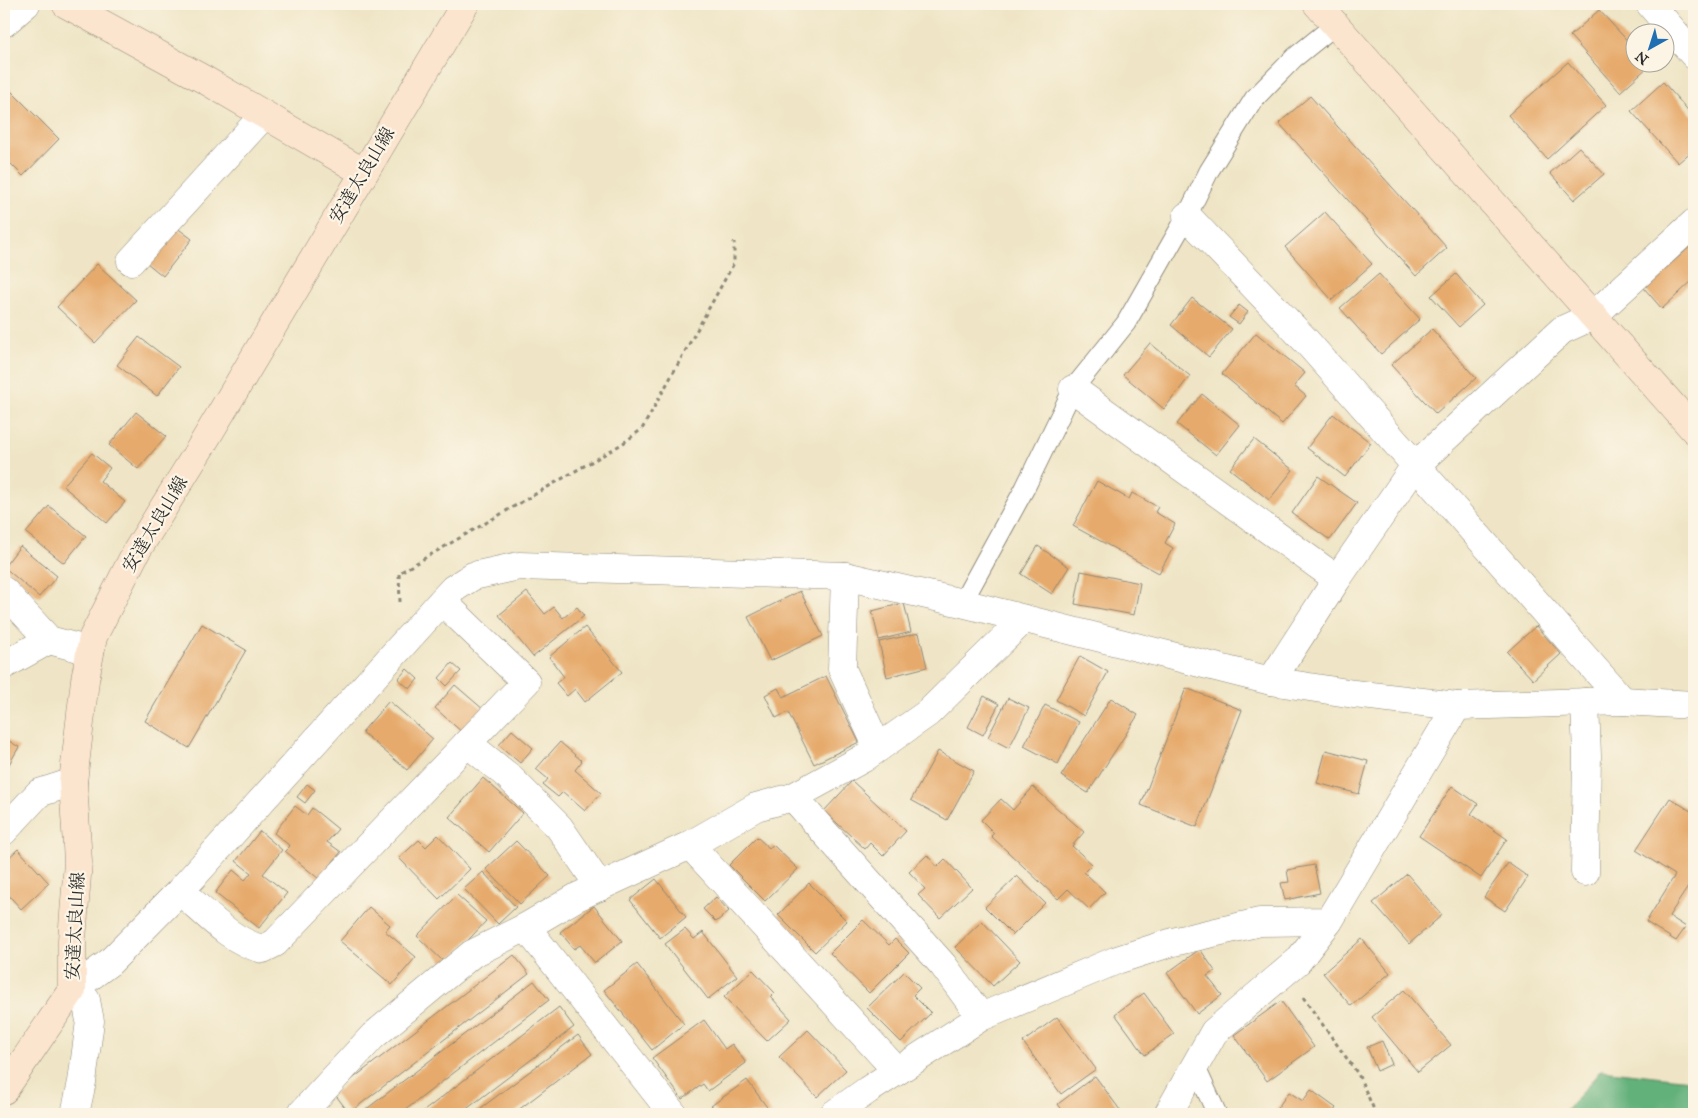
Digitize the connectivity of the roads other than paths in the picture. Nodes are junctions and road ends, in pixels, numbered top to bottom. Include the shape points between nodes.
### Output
1 (26, 4) edge
2 (66, 4) edge
3 (465, 4) edge
4 (1317, 4) edge
5 (1650, 4) edge
6 (4, 23) edge
7 (1335, 25) junction
8 (1694, 55) edge
9 (264, 115) junction
10 (363, 172) junction
11 (1187, 216) junction
12 (1694, 223) edge
13 (131, 261) dead end
14 (1593, 316) junction
15 (1073, 389) junction
16 (1694, 430) edge
17 (1415, 466) junction
18 (845, 576) junction
19 (1337, 580) junction
20 (4, 591) edge
21 (442, 601) junction
22 (962, 603) junction
23 (1024, 619) junction
24 (49, 640) junction
25 (90, 651) junction
26 (4, 665) edge
27 (1271, 681) junction
28 (1623, 701) junction
29 (1585, 702) junction
30 (1694, 705) edge
31 (1457, 706) junction
32 (467, 742) junction
33 (878, 748) junction
34 (73, 782) junction
35 (793, 798) junction
36 (4, 830) edge
37 (690, 845) junction
38 (1585, 872) dead end
39 (600, 886) junction
40 (180, 891) junction
41 (1329, 920) junction
42 (526, 927) junction
43 (72, 990) junction
44 (980, 1017) junction
45 (1194, 1066) junction
46 (897, 1071) junction
47 (4, 1090) edge
48 (75, 1114) edge
49 (301, 1114) edge
50 (673, 1114) edge
51 (834, 1114) edge
52 (1168, 1114) edge
53 (1217, 1114) edge

1 - 6 street
2 - 9 main road
3 - 10 main road, 安達太良山線
4 - 7 main road
5 - 8 street
7 - 11 lane via 1294,58 1254,99 1209,171
7 - 14 main road
9 - 10 main road
9 - 13 street
10 - 25 main road, 安達太良山線 via 136,552 93,637
11 - 15 lane via 1126,323
11 - 17 street via 1306,342
12 - 14 street
14 - 16 main road
14 - 17 street via 1562,330
15 - 19 street
15 - 22 lane via 1025,488
17 - 19 street
17 - 28 street
18 - 21 street via 519,566 473,576
18 - 22 street
18 - 33 street via 842,669
19 - 27 street
20 - 24 street
21 - 32 street via 526,682
21 - 40 street
22 - 23 street
23 - 27 street
23 - 33 street via 928,713
24 - 25 street
24 - 26 street
25 - 34 main road, 安達太良山線
27 - 31 street
28 - 29 street
28 - 30 street
29 - 31 street
29 - 38 street
31 - 41 street
32 - 39 street via 508,776 559,827
32 - 40 street via 275,943 263,949 231,935
33 - 35 street
34 - 36 street via 39,793
34 - 43 main road, 安達太良山線 via 78,862
35 - 37 street via 756,807
35 - 44 street via 942,965
37 - 39 street
37 - 46 street
39 - 42 street
40 - 43 street via 110,962
41 - 44 street via 1260,922 1173,942 1117,960
41 - 45 street via 1298,961 1214,1032
42 - 49 street via 472,954 373,1036
42 - 50 street
43 - 47 main road, 安達太良山線
43 - 48 street via 86,1000 90,1021
44 - 46 street
45 - 52 street
45 - 53 lane
46 - 51 street

